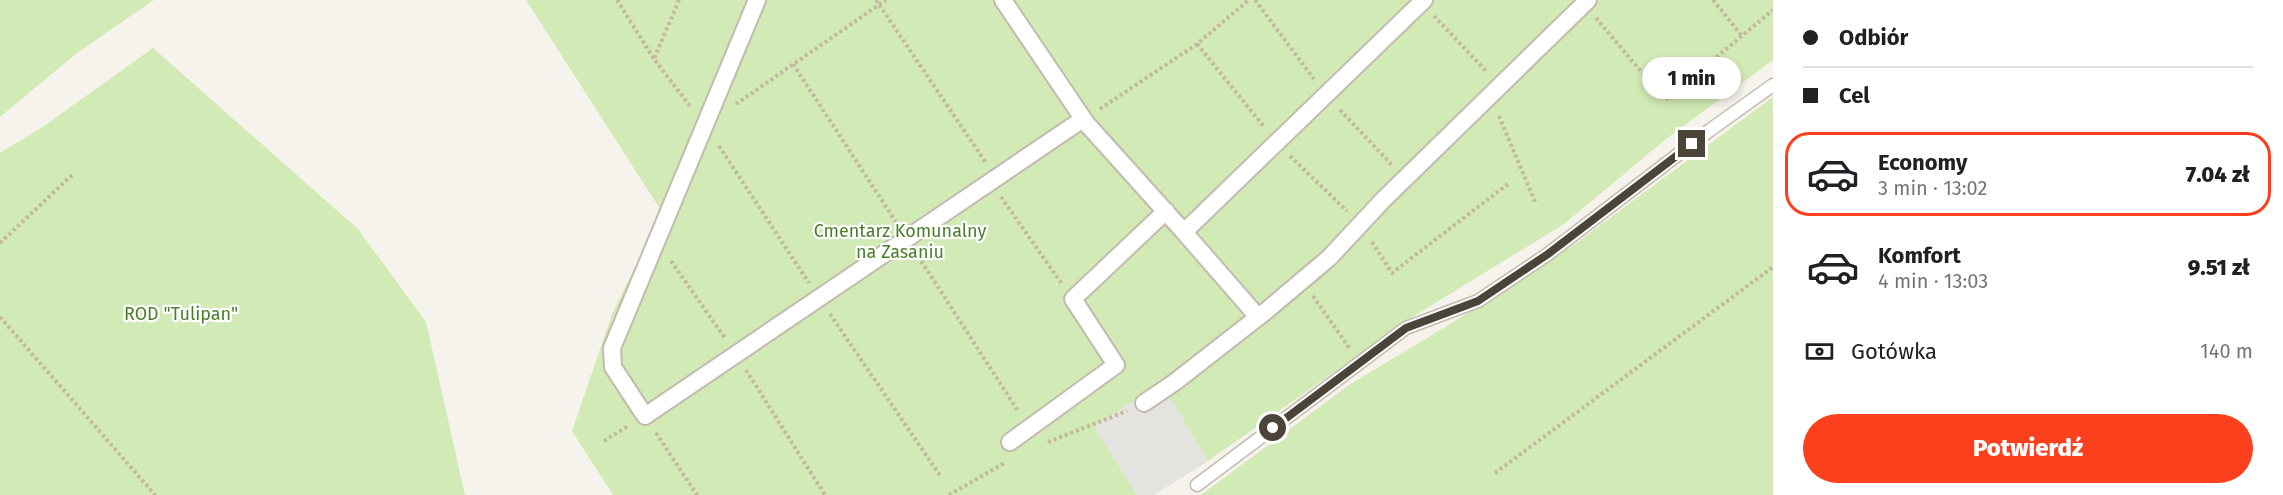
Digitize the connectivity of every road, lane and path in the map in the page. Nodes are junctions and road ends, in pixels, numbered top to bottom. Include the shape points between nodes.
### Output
1 (616, 0) edge
2 (679, 0) edge
3 (757, 0) edge
4 (876, 0) edge
5 (886, 0) edge
6 (1003, 0) edge
7 (1249, 0) edge
8 (1255, 0) edge
9 (1713, 0) edge
10 (1423, 1) edge
11 (1586, 2) edge
12 (879, 5) junction
13 (1773, 10) edge
14 (1742, 36) junction
15 (1197, 44) junction
16 (654, 59) junction
17 (793, 64) junction
18 (1773, 85) edge
19 (1495, 91) junction
20 (1326, 95) junction
21 (734, 105) dead end
22 (1083, 119) junction
23 (705, 125) junction
24 (1276, 143) junction
25 (72, 175) dead end
26 (1405, 179) junction
27 (993, 180) junction
28 (1508, 184) dead end
29 (1536, 204) dead end
30 (1166, 211) junction
31 (1361, 224) junction
32 (1184, 232) junction
33 (908, 239) junction
34 (657, 241) junction
35 (0, 243) edge
36 (1773, 267) edge
37 (1302, 280) junction
38 (1072, 300) junction
39 (0, 317) edge
40 (1258, 317) junction
41 (1353, 353) dead end
42 (736, 355) junction
43 (1144, 403) joint
44 (645, 416) junction
45 (1029, 428) junction
46 (604, 441) dead end
47 (1010, 442) dead end
48 (1042, 445) dead end
49 (1010, 459) dead end
50 (1495, 473) dead end
51 (1197, 485) dead end
52 (155, 495) edge
53 (697, 495) edge
54 (825, 495) edge
55 (949, 495) edge

1 - 16 path
2 - 16 path
3 - 23 street
4 - 12 path
5 - 12 path
6 - 22 street
7 - 15 path
8 - 20 path
9 - 14 path
10 - 19 path
10 - 20 street
11 - 14 path via 1665,100
11 - 19 street
12 - 17 path
12 - 27 path
13 - 14 path
15 - 22 path
15 - 24 path
16 - 23 path
17 - 21 path
17 - 33 path
18 - 51 lane via 1548,254 1478,301 1406,328
19 - 26 street
19 - 29 path
20 - 24 street
20 - 26 path
22 - 27 street
22 - 30 street
23 - 34 street
24 - 31 path
24 - 32 street
25 - 35 path
26 - 31 street
27 - 33 street
27 - 38 path
28 - 31 path via 1392,273
30 - 32 street
30 - 38 street
31 - 37 street
32 - 40 street
33 - 42 street
33 - 45 path
34 - 42 path
34 - 44 street via 612,348 613,367
36 - 50 path
37 - 40 street
37 - 41 path
38 - 45 street via 1116,365
39 - 52 path
40 - 43 street
42 - 44 street
42 - 54 path
43 - 48 path
44 - 46 path
44 - 53 path
45 - 47 street
49 - 55 path

